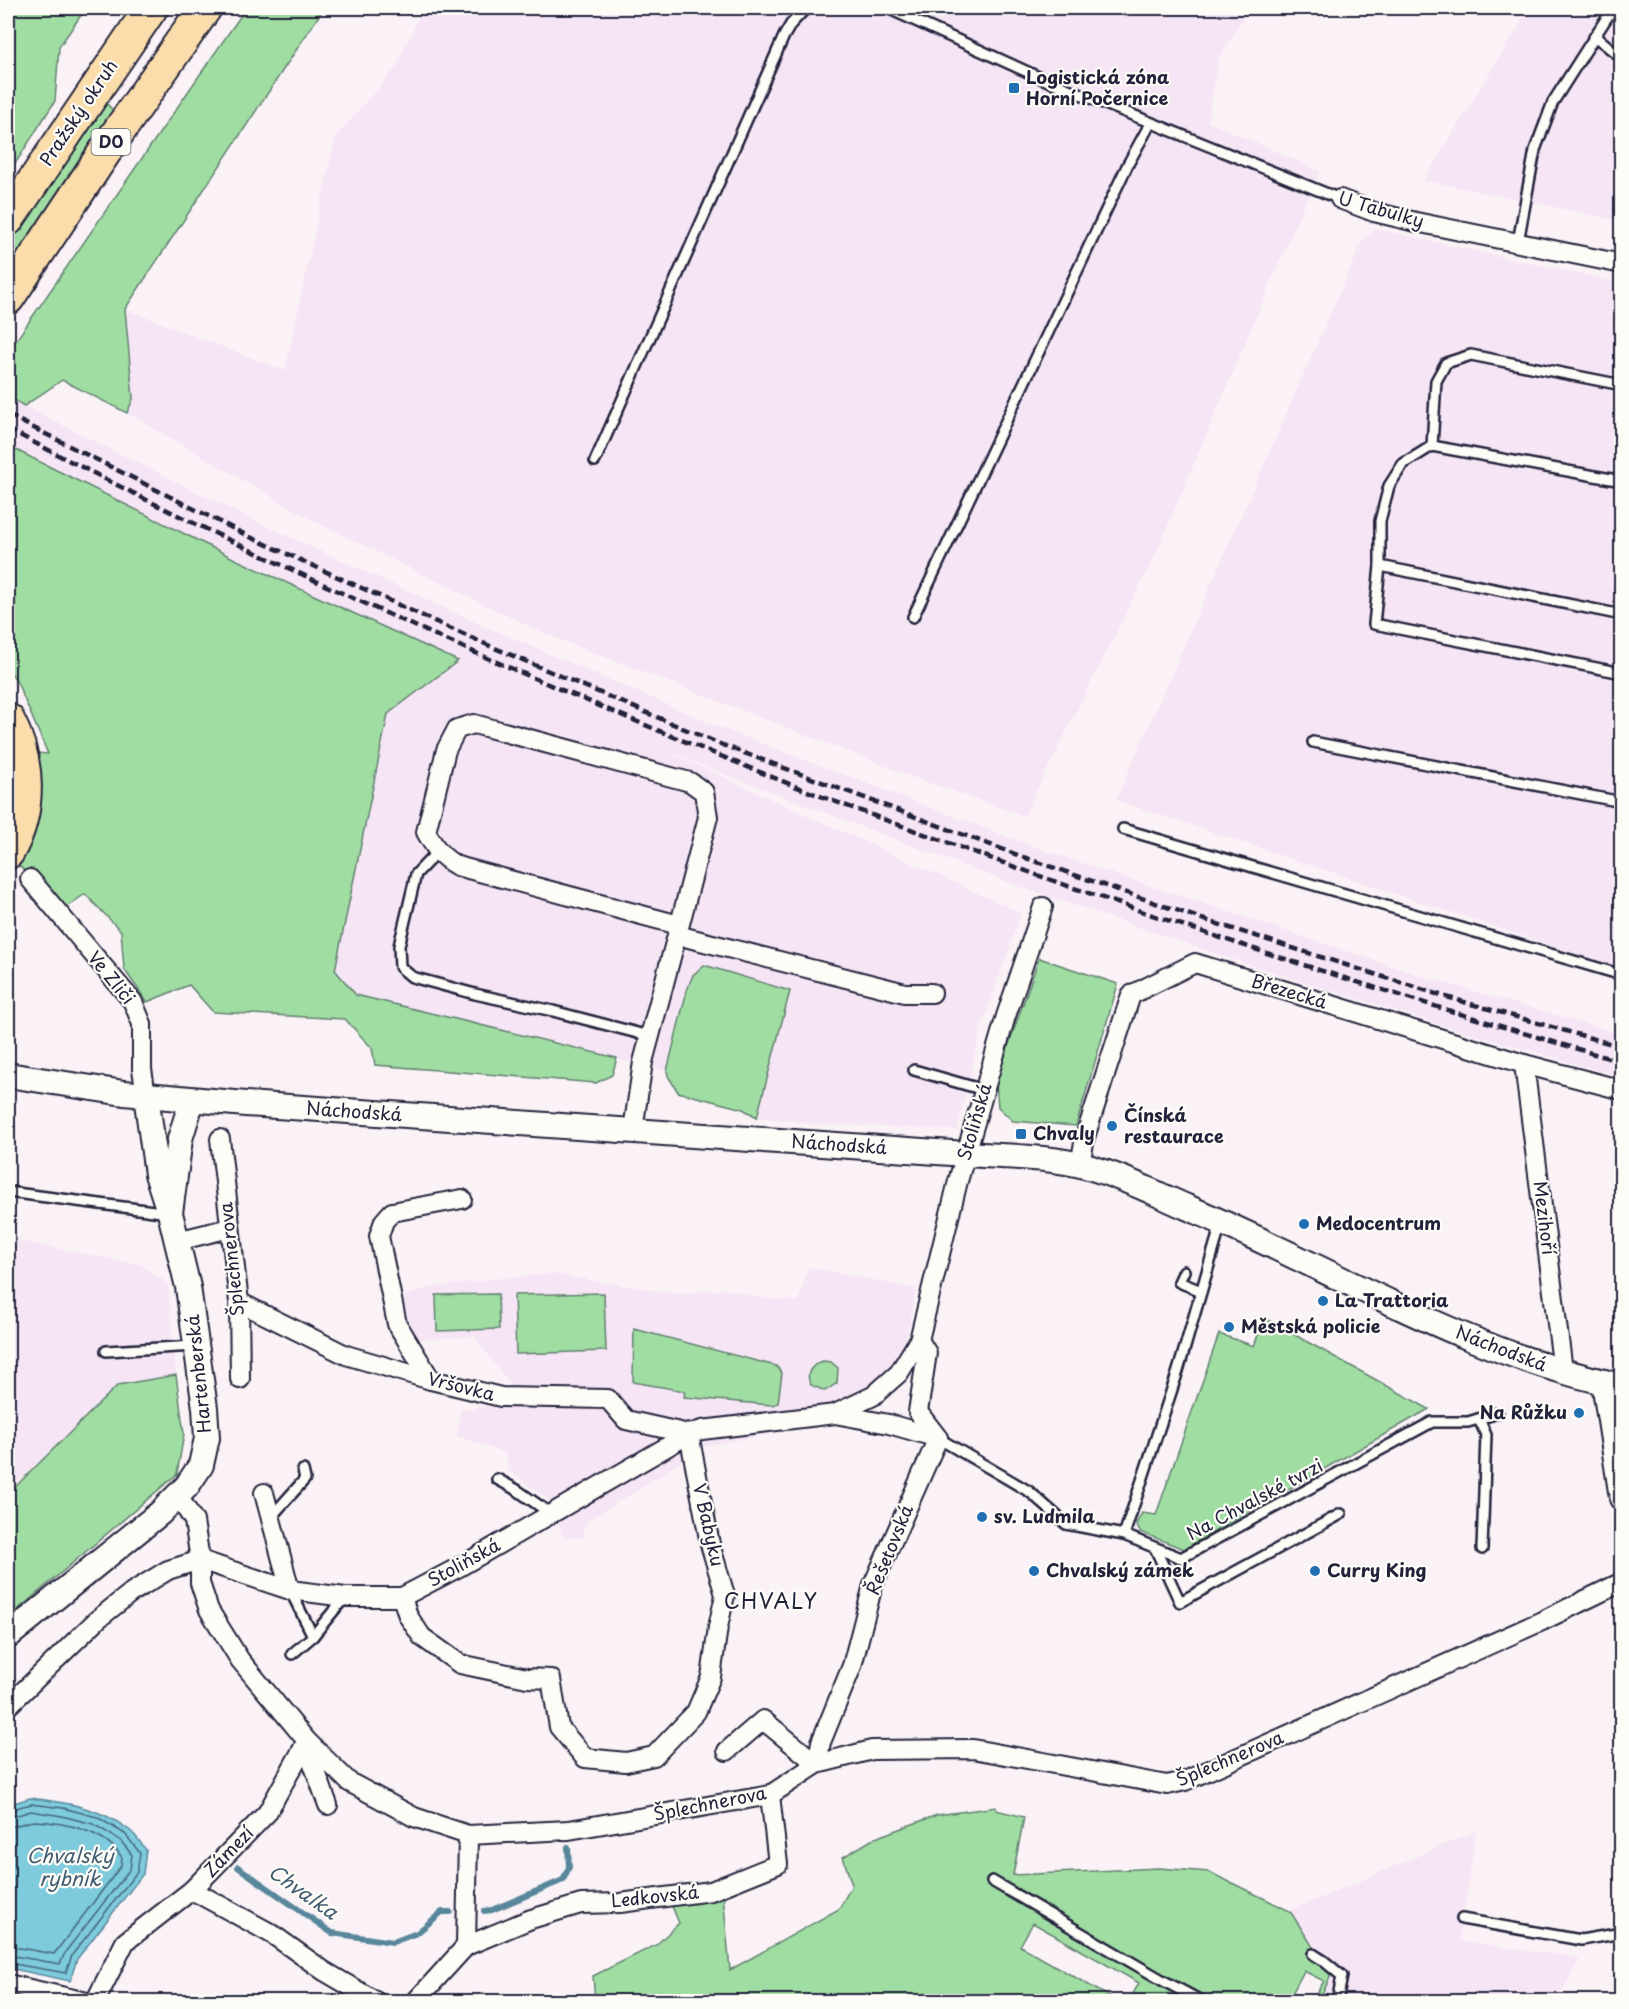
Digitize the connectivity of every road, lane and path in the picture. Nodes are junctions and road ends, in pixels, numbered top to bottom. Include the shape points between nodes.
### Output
1 (151, 8) edge
2 (205, 8) edge
3 (806, 8) edge
4 (887, 8) edge
5 (1613, 8) edge
6 (1595, 36) junction
7 (1622, 58) edge
8 (1150, 124) junction
9 (1340, 200) joint
10 (8, 219) edge
11 (1518, 242) junction
12 (1622, 264) edge
13 (8, 298) edge
14 (1622, 385) edge
15 (1432, 446) junction
16 (595, 461) dead end
17 (1622, 481) edge
18 (1380, 566) junction
19 (1622, 615) edge
20 (913, 617) dead end
21 (1622, 673) edge
22 (8, 720) edge
23 (1313, 742) dead end
24 (1622, 802) edge
25 (1123, 829) dead end
26 (8, 852) edge
27 (437, 852) junction
28 (30, 879) dead end
29 (1043, 907) dead end
30 (678, 930) junction
31 (1622, 975) edge
32 (932, 993) dead end
33 (649, 1036) junction
34 (1524, 1064) junction
35 (914, 1070) dead end
36 (9, 1076) edge
37 (984, 1090) junction
38 (1622, 1090) edge
39 (146, 1095) junction
40 (192, 1100) junction
41 (633, 1130) junction
42 (220, 1139) dead end
43 (966, 1154) junction
44 (1080, 1165) junction
45 (8, 1192) edge
46 (462, 1199) dead end
47 (170, 1213) junction
48 (1221, 1221) junction
49 (230, 1228) junction
50 (177, 1241) junction
51 (1184, 1271) dead end
52 (1201, 1291) junction
53 (239, 1302) junction
54 (919, 1340) junction
55 (197, 1346) junction
56 (106, 1351) dead end
57 (1563, 1371) junction
58 (240, 1379) dead end
59 (430, 1380) junction
60 (1613, 1384) edge
61 (1498, 1413) dead end
62 (835, 1414) junction
63 (1479, 1419) junction
64 (689, 1434) junction
65 (938, 1438) junction
66 (303, 1470) dead end
67 (497, 1479) dead end
68 (264, 1493) dead end
69 (177, 1496) junction
70 (1622, 1498) edge
71 (551, 1514) junction
72 (1341, 1514) dead end
73 (271, 1517) junction
74 (1124, 1535) junction
75 (1155, 1548) junction
76 (1482, 1549) dead end
77 (200, 1560) junction
78 (1622, 1582) edge
79 (290, 1590) junction
80 (345, 1597) junction
81 (402, 1597) junction
82 (8, 1636) edge
83 (313, 1636) junction
84 (292, 1654) dead end
85 (8, 1706) edge
86 (307, 1741) junction
87 (727, 1751) dead end
88 (817, 1764) junction
89 (770, 1794) junction
90 (328, 1805) dead end
91 (468, 1835) junction
92 (992, 1881) dead end
93 (192, 1890) junction
94 (1462, 1919) dead end
95 (1622, 1933) edge
96 (466, 1946) junction
97 (1313, 1954) dead end
98 (9, 1984) edge
99 (87, 2001) edge
100 (95, 2001) edge
101 (377, 2001) edge
102 (415, 2001) edge
103 (1203, 2001) edge
104 (1337, 2001) edge

1 - 10 highway, Pražský okruh / D0
2 - 13 highway, D0
3 - 16 lane via 784,36
4 - 8 lane, U Tabulky
5 - 6 lane
6 - 7 lane
6 - 11 lane via 1553,102 1535,150
8 - 9 lane, U Tabulky
8 - 20 lane
9 - 11 street, U Tabulky via 1416,222
11 - 12 street, U Tabulky
14 - 15 lane via 1471,355 1446,363 1436,381
15 - 17 lane
15 - 18 lane via 1403,464 1389,486 1380,521
18 - 19 lane
18 - 21 lane via 1374,624
22 - 26 highway via 23,760 25,794 21,822
23 - 24 lane
25 - 31 lane
27 - 30 street via 457,866
27 - 30 street via 426,831 446,750 458,729 474,724 690,782 704,792 708,817
27 - 33 lane via 416,874 399,946 400,967 412,978
28 - 39 street, Ve Zliči via 136,1008 142,1024
29 - 37 street, Stoliňská
30 - 32 street via 905,993
30 - 33 street
33 - 41 street
34 - 38 street, Březecká
34 - 44 street, Březecká via 1195,963 1131,995
34 - 57 street, Mezihoří
35 - 37 lane
36 - 39 main road, Náchodská
37 - 43 street, Stoliňská
39 - 40 main road, Náchodská
39 - 47 main road via 157,1174
40 - 41 main road, Náchodská
40 - 47 main road, Hartenberská via 180,1139
41 - 43 main road, Náchodská
42 - 49 street, Šplechnerova
43 - 44 main road, Náchodská
43 - 54 street, Stoliňská
44 - 48 main road, Náchodská
45 - 47 lane
46 - 59 street via 392,1212 379,1236 397,1324
47 - 50 main road, Hartenberská
48 - 52 lane
48 - 57 main road, Náchodská via 1442,1326
49 - 50 street
49 - 53 street, Šplechnerova
50 - 55 main road, Hartenberská
51 - 52 lane via 1179,1282
52 - 74 lane
53 - 58 street, Šplechnerova
53 - 59 street, Vršovka via 346,1355
54 - 62 street, Stoliňská via 899,1373 873,1396
54 - 65 street, Stoliňská via 927,1353 918,1412
55 - 56 lane
55 - 69 main road, Hartenberská via 206,1423 205,1452 195,1475
57 - 60 main road, Náchodská
59 - 64 street, Vršovka via 501,1397 608,1399 626,1420
60 - 70 main road
61 - 63 lane, Na Chvalské tvrzi
62 - 64 street, Stoliňská
62 - 65 street
63 - 75 lane, Na Chvalské tvrzi via 1432,1422 1181,1558
63 - 76 lane via 1486,1435
64 - 71 street, Stoliňská
64 - 81 street, V Babyku via 710,1544 725,1595 711,1677 696,1712 654,1756 626,1762 585,1758 559,1727 551,1679 460,1664 422,1637 408,1616
65 - 74 lane, Na Chvalské tvrzi via 1030,1492 1066,1524
65 - 88 street, Řešetovská via 873,1585 852,1666 821,1742
66 - 73 lane via 305,1479
67 - 71 lane
68 - 73 street
69 - 77 street, Šplechnerova via 194,1521
69 - 82 main road, Hartenberská
71 - 81 street, Stoliňská
72 - 75 lane via 1180,1602
73 - 79 street
74 - 75 lane, Na Chvalské tvrzi
77 - 79 street, Stoliňská
77 - 85 street via 168,1570 132,1592 98,1619
77 - 86 street, Šplechnerova via 200,1583 209,1610 240,1660
78 - 88 street, Šplechnerova via 1542,1622 1185,1781 1167,1785 973,1749 872,1750
79 - 80 street, Stoliňská
79 - 83 lane
80 - 81 street, Stoliňská
80 - 83 lane
83 - 84 lane
86 - 90 street
86 - 91 street, Šplechnerova via 350,1782 414,1817
86 - 93 street, Zámezí via 267,1813
87 - 88 street via 763,1720
88 - 89 street, Šplechnerova
89 - 91 street, Šplechnerova via 569,1830
89 - 96 street, Ledkovská via 778,1864 711,1891 580,1904
91 - 96 street
92 - 103 lane
93 - 100 street, Zámezí via 125,1942
93 - 101 street via 272,1934 324,1971
94 - 95 lane via 1581,1940
96 - 102 street, Ledkovská
97 - 104 lane via 1342,1976
98 - 99 street

